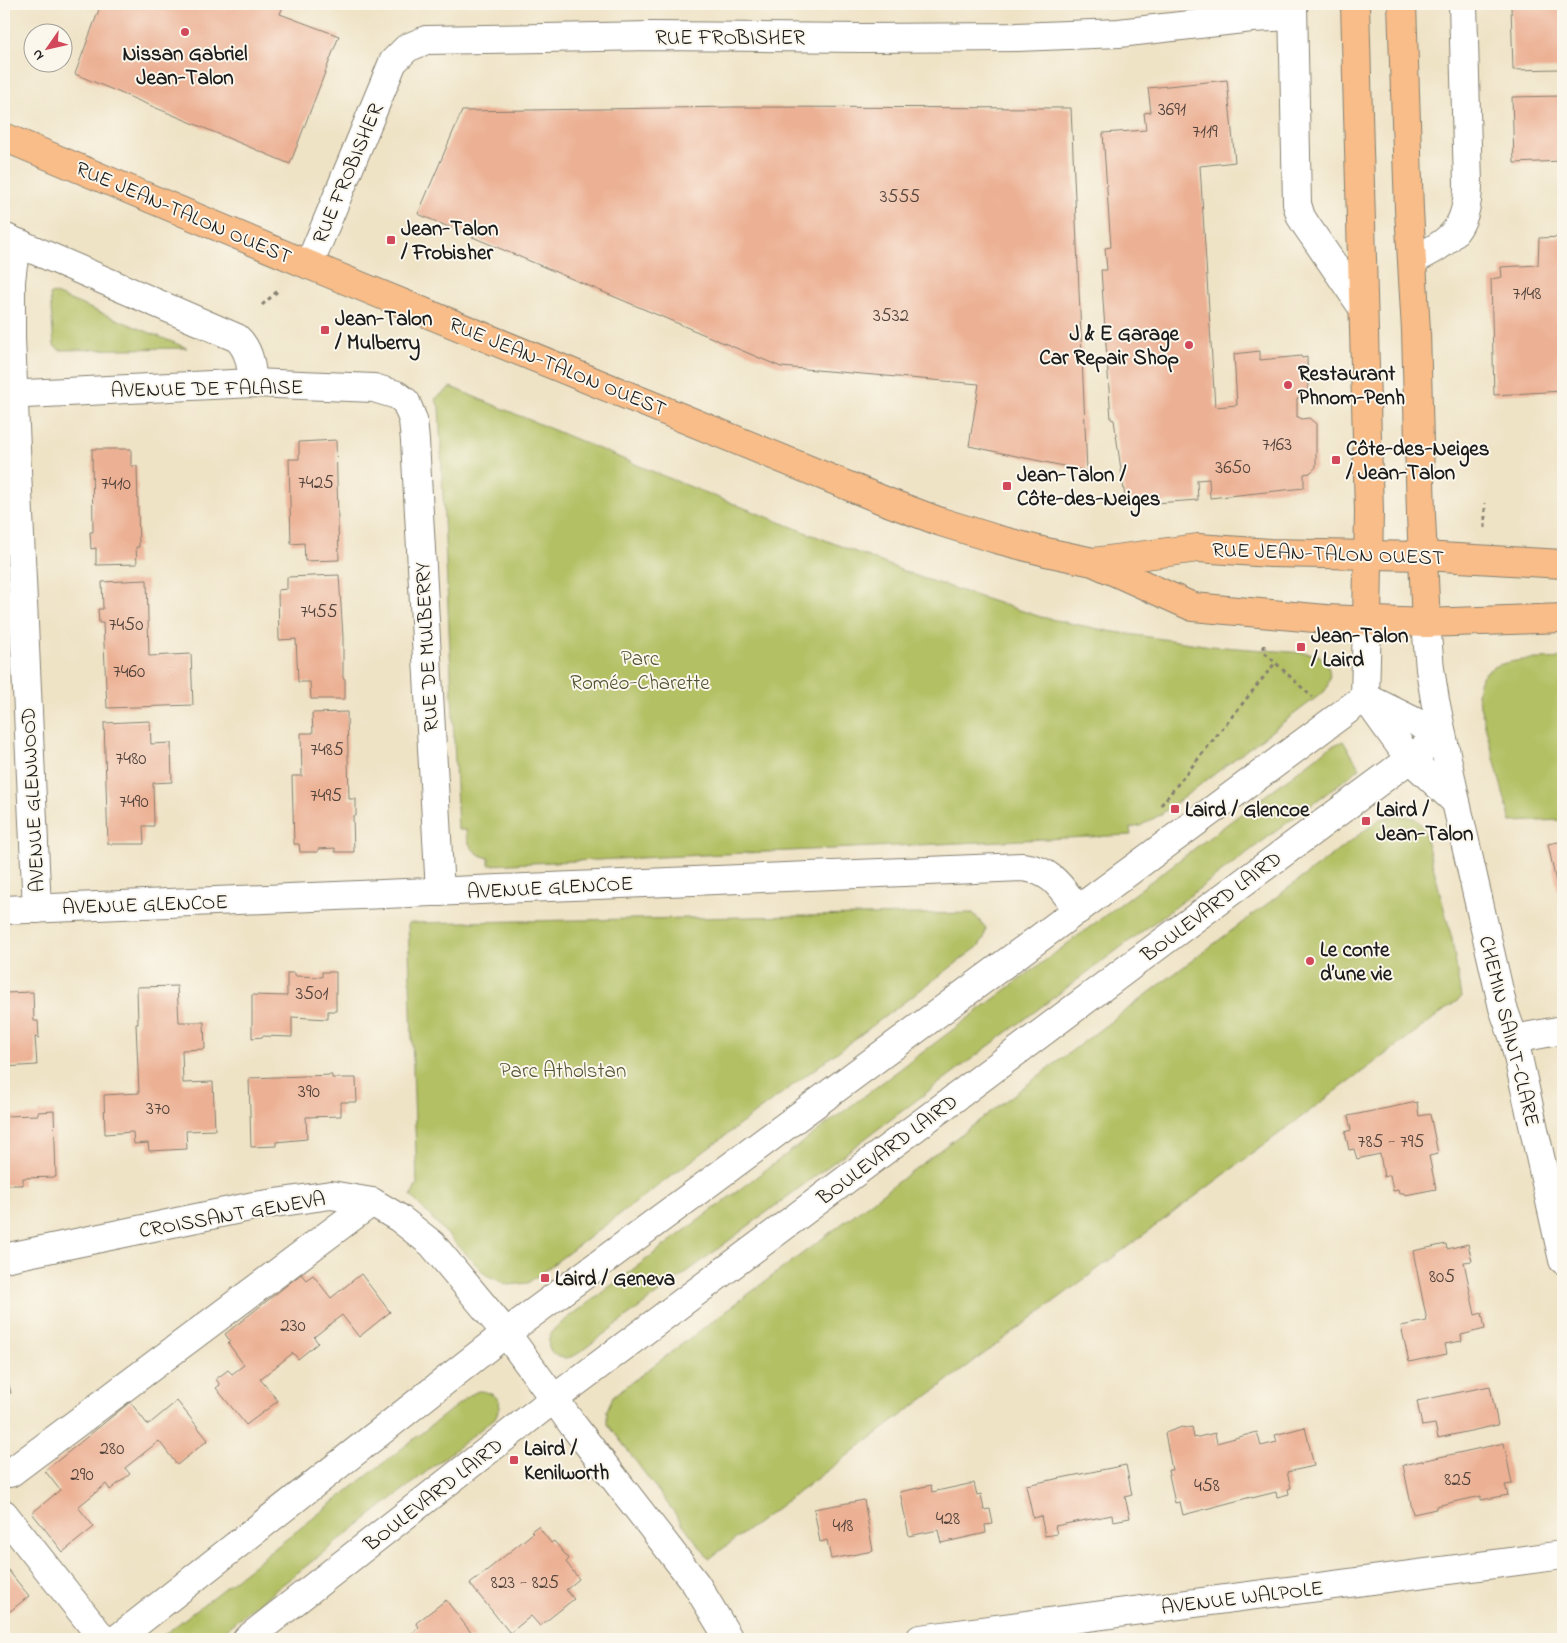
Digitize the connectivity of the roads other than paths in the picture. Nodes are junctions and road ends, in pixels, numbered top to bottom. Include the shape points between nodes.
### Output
1 (1355, 4) edge
2 (1402, 4) edge
3 (1463, 4) edge
4 (1293, 10) edge
5 (4, 137) edge
6 (12, 241) edge
7 (1413, 260) junction
8 (309, 264) junction
9 (1362, 308) junction
10 (253, 383) junction
11 (8, 394) edge
12 (406, 402) joint
13 (1368, 556) junction
14 (1423, 556) junction
15 (1093, 562) junction
16 (1563, 564) edge
17 (1563, 618) edge
18 (1367, 621) junction
19 (1426, 623) junction
20 (1365, 697) junction
21 (1442, 735) junction
22 (1409, 758) junction
23 (1456, 802) junction
24 (440, 892) junction
25 (37, 909) junction
26 (4, 910) edge
27 (1078, 910) junction
28 (1563, 1030) edge
29 (1514, 1039) junction
30 (372, 1202) junction
31 (4, 1258) edge
32 (1563, 1260) edge
33 (506, 1333) junction
34 (554, 1398) junction
35 (10, 1473) dead end
36 (4, 1514) edge
37 (1563, 1555) edge
38 (103, 1639) edge
39 (117, 1639) edge
40 (247, 1639) edge
41 (729, 1639) edge
42 (920, 1639) edge

1 - 9 main road
2 - 7 main road via 1408,210
3 - 7 street via 1467,207 1464,218 1449,238
4 - 8 street, RUE FROBISHER via 1252,18 1119,33 1017,37 643,36 426,40 407,48 393,62
4 - 9 street via 1297,204 1306,225
5 - 8 main road, RUE JEAN-TALON OUEST
6 - 10 street via 236,338 248,354
6 - 11 street, AVENUE GLENWOOD
7 - 14 main road
8 - 15 main road, RUE JEAN-TALON OUEST via 900,507 996,539
9 - 13 main road
10 - 11 street, AVENUE DE FALAISE
10 - 12 street, AVENUE DE FALAISE via 374,388 397,395
11 - 25 street, AVENUE GLENWOOD
12 - 24 street, RUE DE MULBERRY via 413,420 415,441
13 - 14 main road, RUE JEAN-TALON OUEST
13 - 15 main road, RUE JEAN-TALON OUEST via 1198,548
13 - 18 main road
14 - 16 main road, RUE JEAN-TALON OUEST
14 - 19 main road
15 - 18 main road, RUE JEAN-TALON OUEST via 1193,607
17 - 19 main road, RUE JEAN-TALON OUEST
18 - 19 main road, RUE JEAN-TALON OUEST
18 - 20 street
19 - 21 street
20 - 21 street
20 - 22 street
20 - 27 street
21 - 22 street, BOULEVARD LAIRD
21 - 23 street, CHEMIN SAINT-CLARE
22 - 23 street
22 - 34 street, BOULEVARD LAIRD
23 - 29 street, CHEMIN SAINT-CLARE via 1503,1008
24 - 25 street, AVENUE GLENCOE
24 - 27 street, AVENUE GLENCOE via 1022,867 1049,875
25 - 26 street, AVENUE GLENCOE
27 - 33 street
28 - 29 street
29 - 32 street, CHEMIN SAINT-CLARE
30 - 31 street, CROISSANT GENEVA via 331,1195 254,1206
30 - 33 street, CROISSANT GENEVA via 400,1218 432,1244
30 - 35 street
33 - 34 street, CROISSANT GENEVA
33 - 39 street
34 - 40 street, BOULEVARD LAIRD
34 - 41 street, CROISSANT GENEVA via 696,1584
36 - 38 street
37 - 42 street, AVENUE WALPOLE

